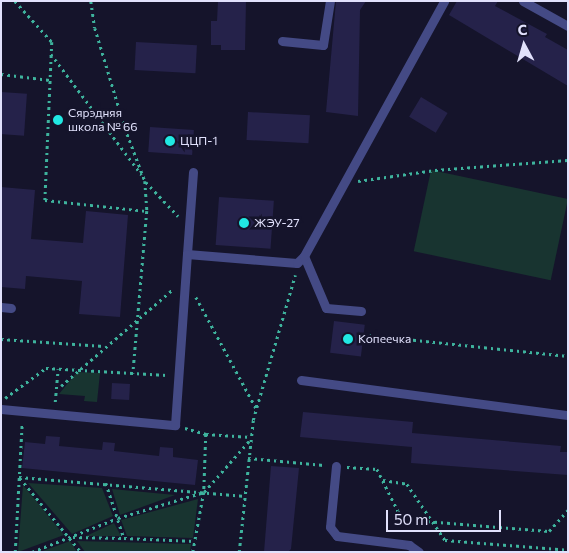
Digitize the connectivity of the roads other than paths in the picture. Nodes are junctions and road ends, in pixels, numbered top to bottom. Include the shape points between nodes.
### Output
1 (330, 1) edge
2 (444, 1) edge
3 (523, 1) edge
4 (568, 26) edge
5 (282, 41) dead end
6 (193, 172) dead end
7 (187, 254) junction
8 (304, 256) junction
9 (361, 311) dead end
10 (301, 380) dead end
11 (1, 409) edge
12 (568, 415) edge
13 (336, 466) road end
14 (418, 552) edge

1 - 5 lane via 323,45
2 - 8 lane
3 - 4 lane
6 - 7 lane
7 - 8 lane via 297,263
7 - 11 lane via 175,425
8 - 9 lane via 326,308
10 - 12 lane
13 - 14 lane via 330,527 338,536 410,545

